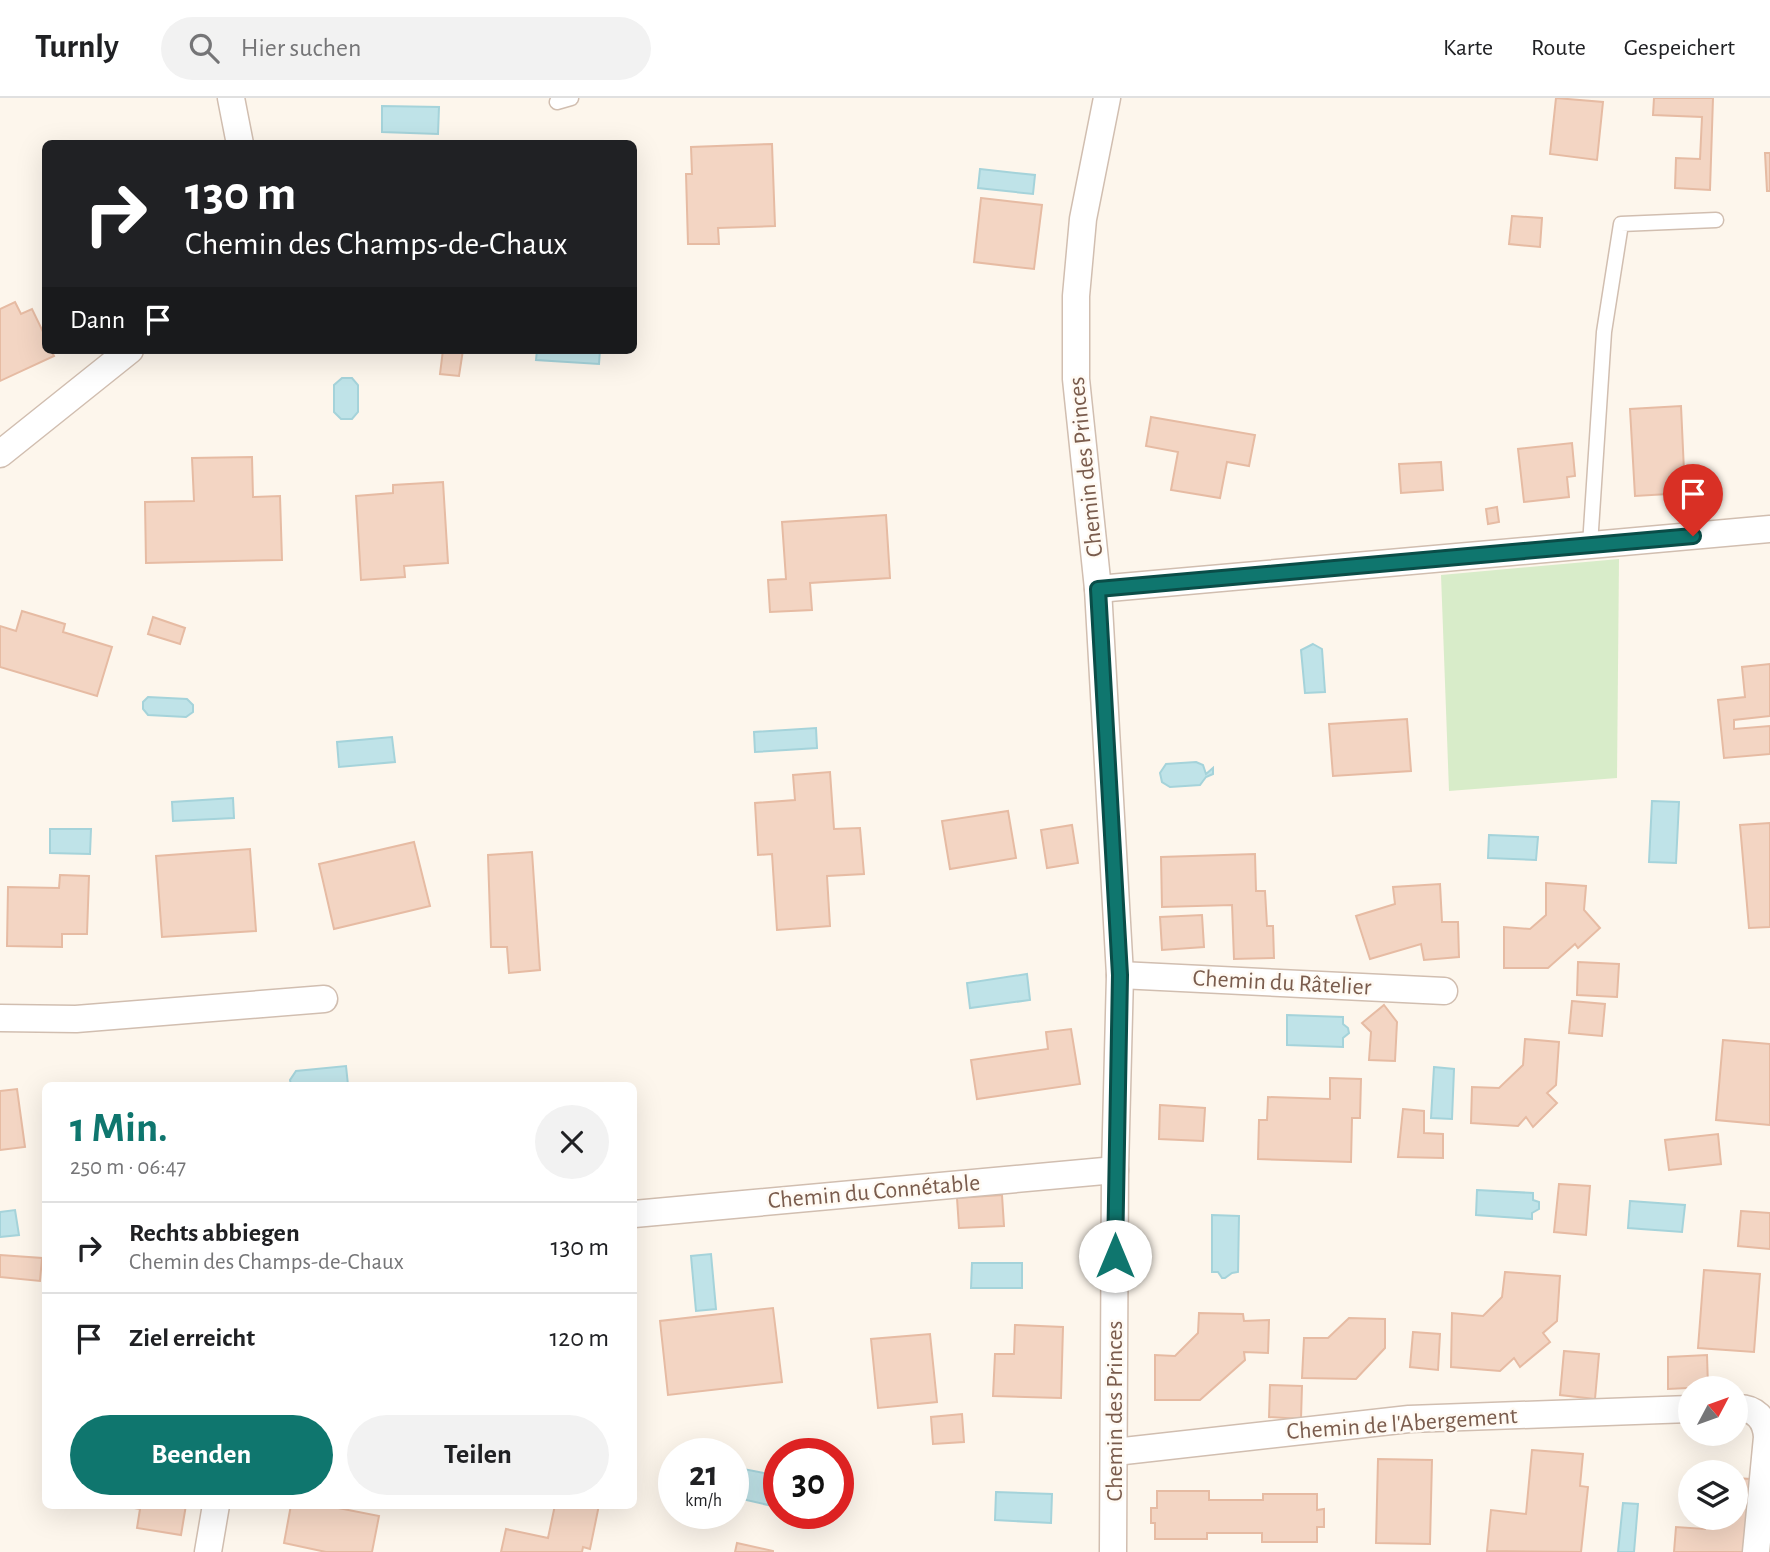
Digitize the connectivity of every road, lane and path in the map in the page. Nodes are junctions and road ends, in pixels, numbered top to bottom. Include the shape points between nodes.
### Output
1 (231, 98) edge
2 (1107, 98) edge
3 (239, 140) edge
4 (1716, 220) dead end
5 (125, 354) edge
6 (0, 454) edge
7 (1770, 529) edge
8 (1590, 545) junction
9 (1098, 589) junction
10 (1120, 975) junction
11 (1444, 990) dead end
12 (324, 999) dead end
13 (0, 1018) edge
14 (1115, 1170) junction
15 (637, 1214) edge
16 (1678, 1409) edge
17 (1748, 1410) edge
18 (1115, 1452) junction
19 (215, 1509) edge
20 (208, 1552) edge
21 (1113, 1552) edge
22 (1756, 1552) edge

1 - 3 street
2 - 9 street, Chemin des Princes via 1083,219 1076,296 1076,379
4 - 8 lane via 1621,224 1604,332
5 - 6 street
7 - 8 street
8 - 9 street
9 - 10 street, Chemin des Princes
10 - 11 street, Chemin du Râtelier
10 - 14 street, Chemin des Princes
12 - 13 street via 76,1019
14 - 15 street, Chemin du Connétable
14 - 18 street, Chemin des Princes
16 - 18 street, Chemin de l'Abergement via 1409,1419
17 - 22 street via 1766,1426 1767,1437
18 - 21 street, Chemin des Princes
19 - 20 street

